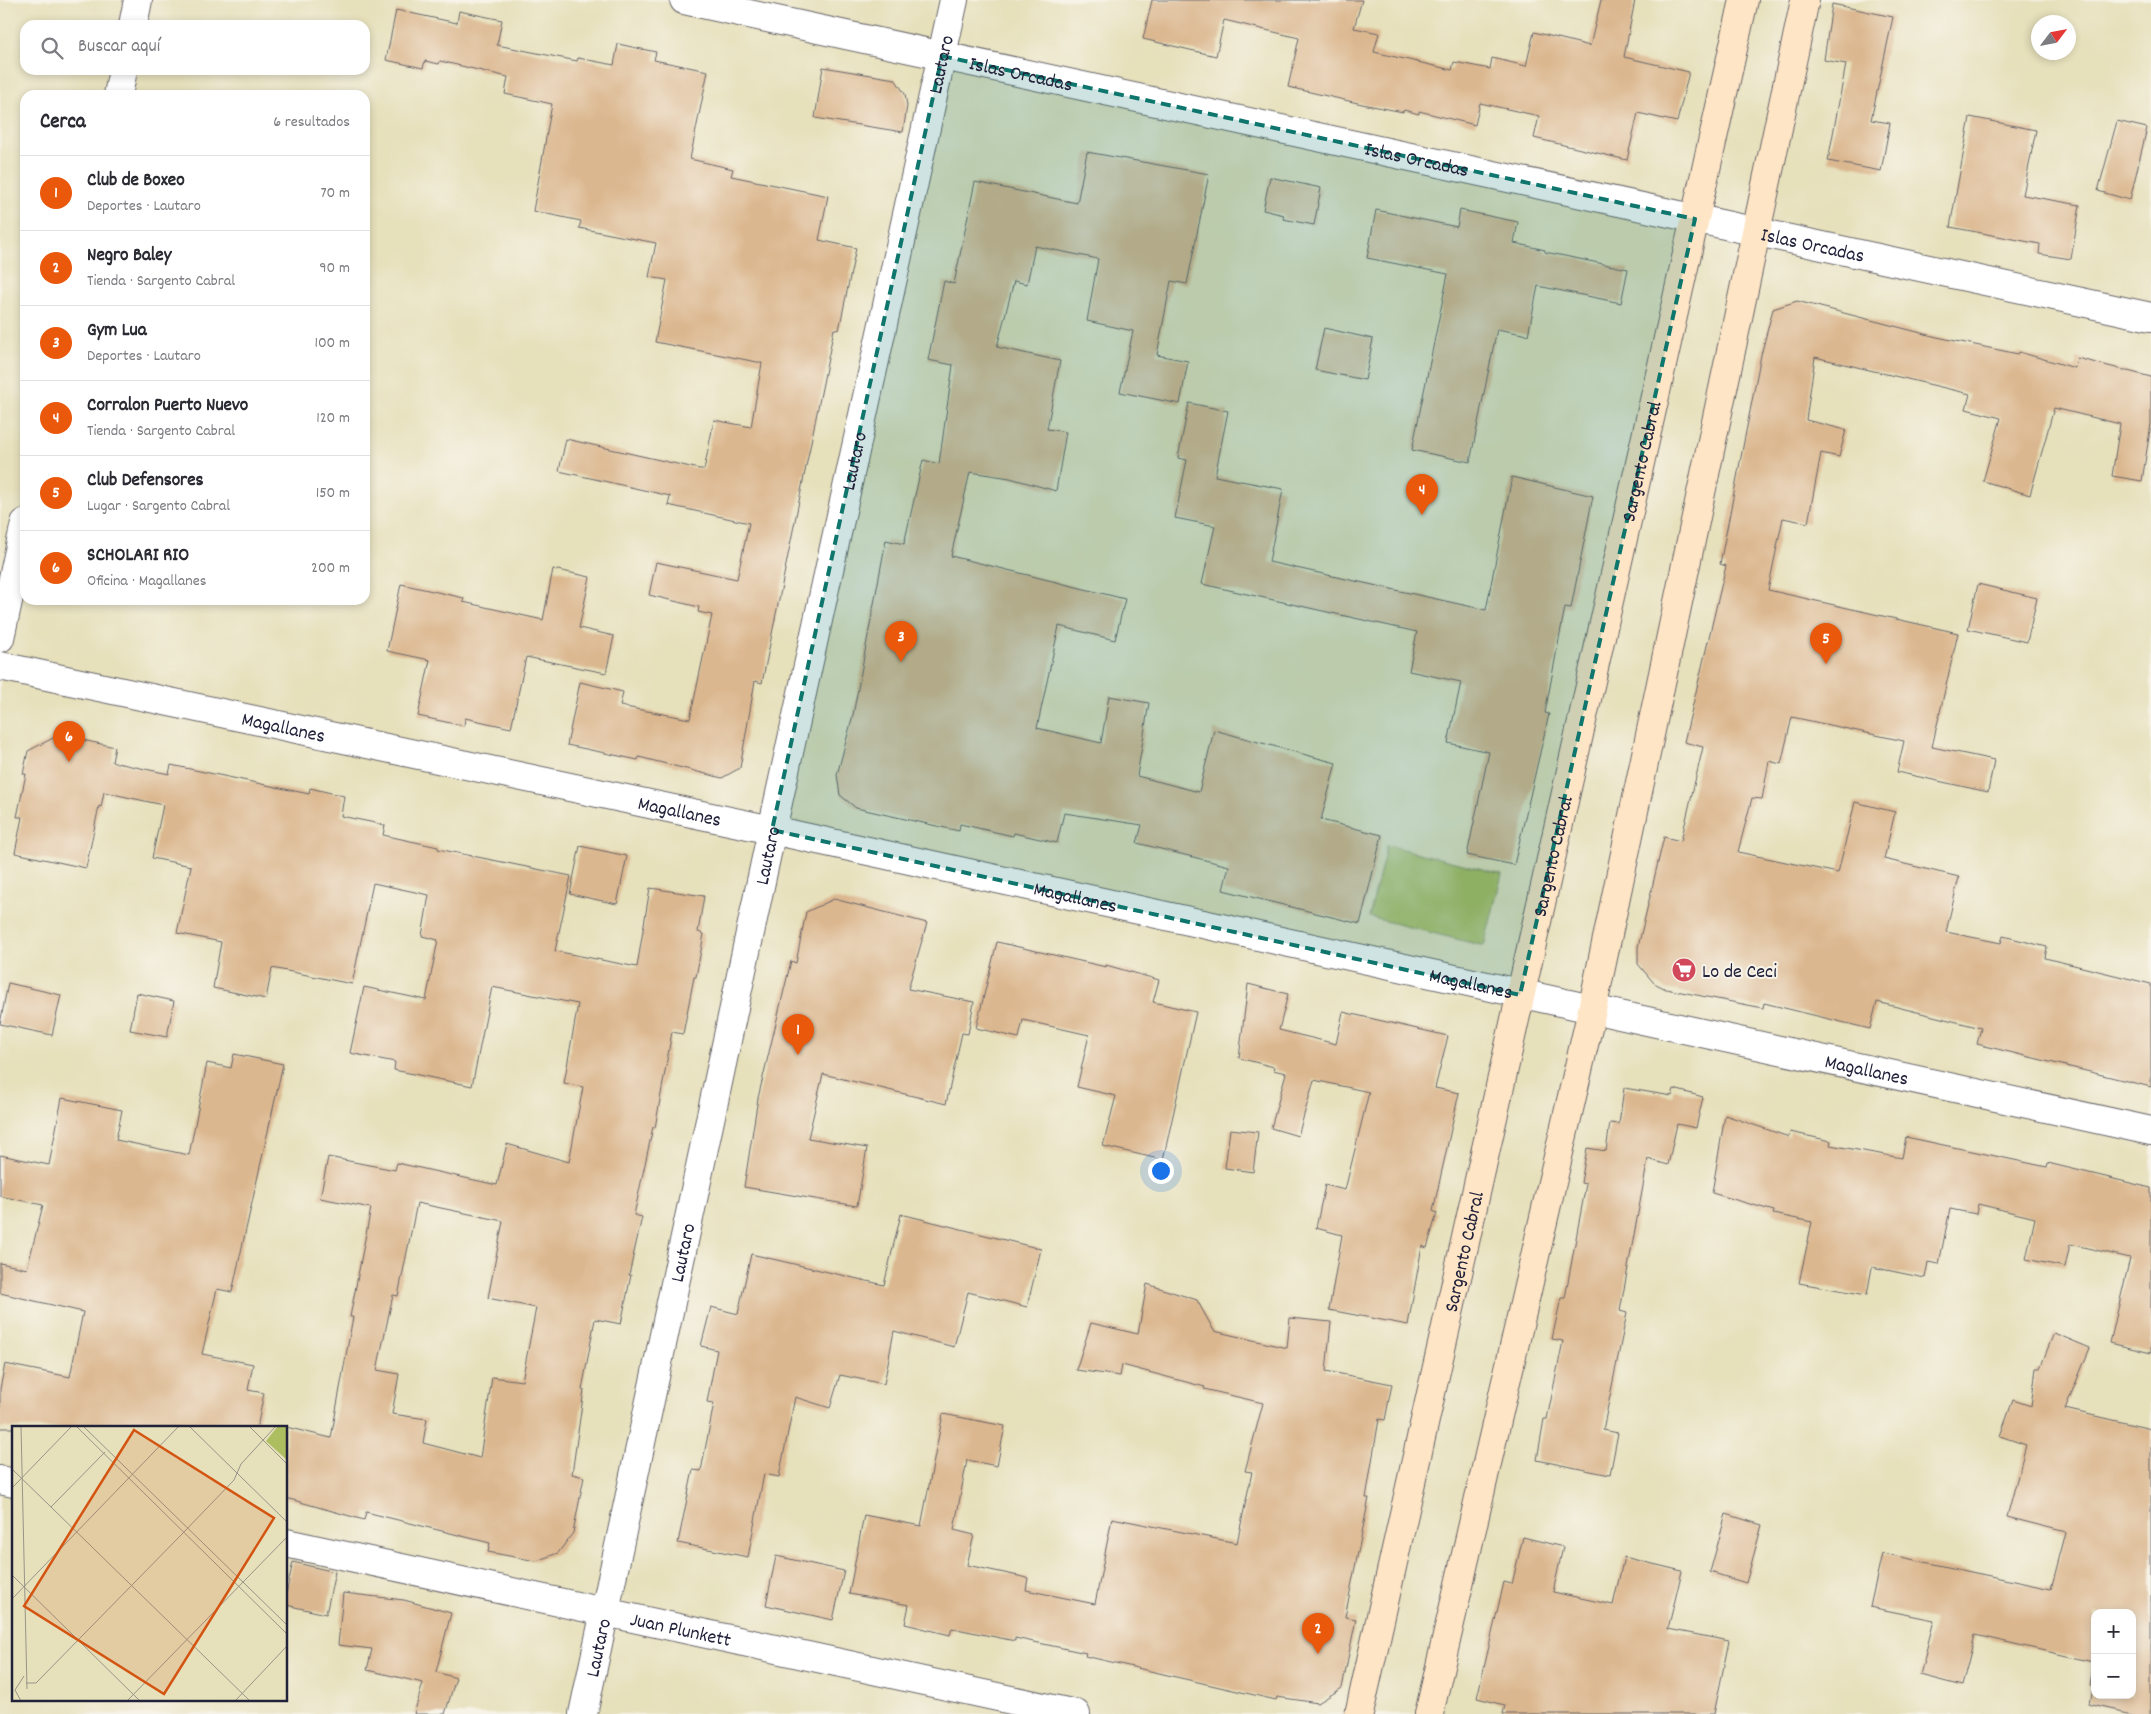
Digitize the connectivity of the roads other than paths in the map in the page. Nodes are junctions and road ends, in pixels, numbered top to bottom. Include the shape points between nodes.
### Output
1 (138, 0) edge
2 (684, 0) edge
3 (954, 0) edge
4 (1744, 0) edge
5 (1805, 0) edge
6 (134, 20) edge
7 (942, 56) junction
8 (122, 75) edge
9 (119, 90) edge
10 (1695, 219) junction
11 (1755, 232) junction
12 (2151, 317) edge
13 (20, 546) edge
14 (0, 638) edge
15 (0, 666) edge
16 (772, 830) junction
17 (1520, 995) junction
18 (1592, 1010) junction
19 (2151, 1131) edge
20 (288, 1543) edge
21 (605, 1612) junction
22 (584, 1714) edge
23 (1076, 1714) edge
24 (1359, 1714) edge
25 (1429, 1714) edge

1 - 6 street
2 - 7 street, Islas Orcadas
3 - 7 street, Lautaro
4 - 10 street, Sargento Cabral
5 - 11 street
7 - 10 street, Islas Orcadas
7 - 16 street, Lautaro
8 - 9 street
10 - 11 street, Islas Orcadas
10 - 17 street, Sargento Cabral
11 - 12 street, Islas Orcadas
11 - 18 street
13 - 14 street
15 - 16 street, Magallanes
16 - 17 street, Magallanes
16 - 21 street, Lautaro
17 - 18 street, Magallanes
17 - 24 street, Sargento Cabral
18 - 19 street, Magallanes
18 - 25 street
20 - 21 street, Juan Plunkett
21 - 22 street, Lautaro
21 - 23 street, Juan Plunkett

